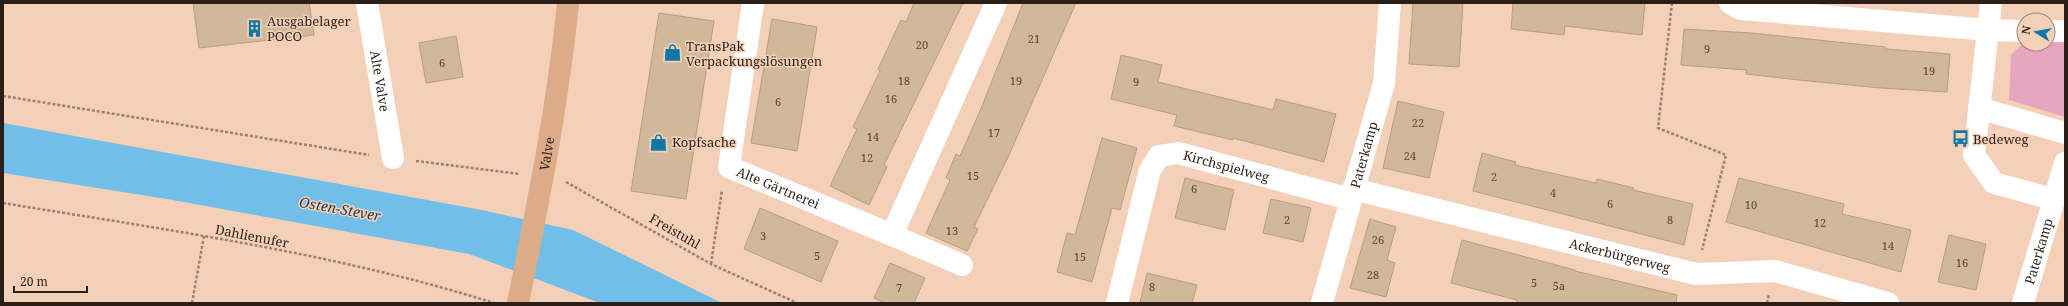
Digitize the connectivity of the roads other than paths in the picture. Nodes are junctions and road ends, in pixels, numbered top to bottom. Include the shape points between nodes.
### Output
1 (368, 3) edge
2 (568, 3) edge
3 (753, 3) edge
4 (996, 3) edge
5 (1390, 3) edge
6 (1730, 3) edge
7 (1991, 3) edge
8 (1989, 30) junction
9 (2016, 31) edge
10 (1979, 108) junction
11 (2065, 133) edge
12 (393, 158) road end
13 (2065, 163) edge
14 (1352, 194) junction
15 (2053, 199) junction
16 (892, 235) junction
17 (962, 265) dead end
18 (519, 302) edge
19 (1117, 303) edge
20 (1322, 303) edge
21 (1888, 303) edge
22 (2023, 303) edge

1 - 12 street, Alte Valve
2 - 18 main road, Valve via 564,46
3 - 16 street, Alte Gärtnerei via 729,167
4 - 16 street
5 - 14 street, Paterkamp via 1384,84
6 - 8 street via 1741,9
7 - 8 street
8 - 9 street
8 - 10 street
10 - 11 street
10 - 15 street via 1974,156 1994,183
13 - 15 street, Paterkamp
14 - 19 street, Kirchspielweg via 1178,154 1159,156 1150,170
14 - 20 street, Paterkamp
14 - 21 street, Ackerbürgerweg via 1696,274 1775,271
15 - 22 street, Paterkamp
16 - 17 street, Alte Gärtnerei

